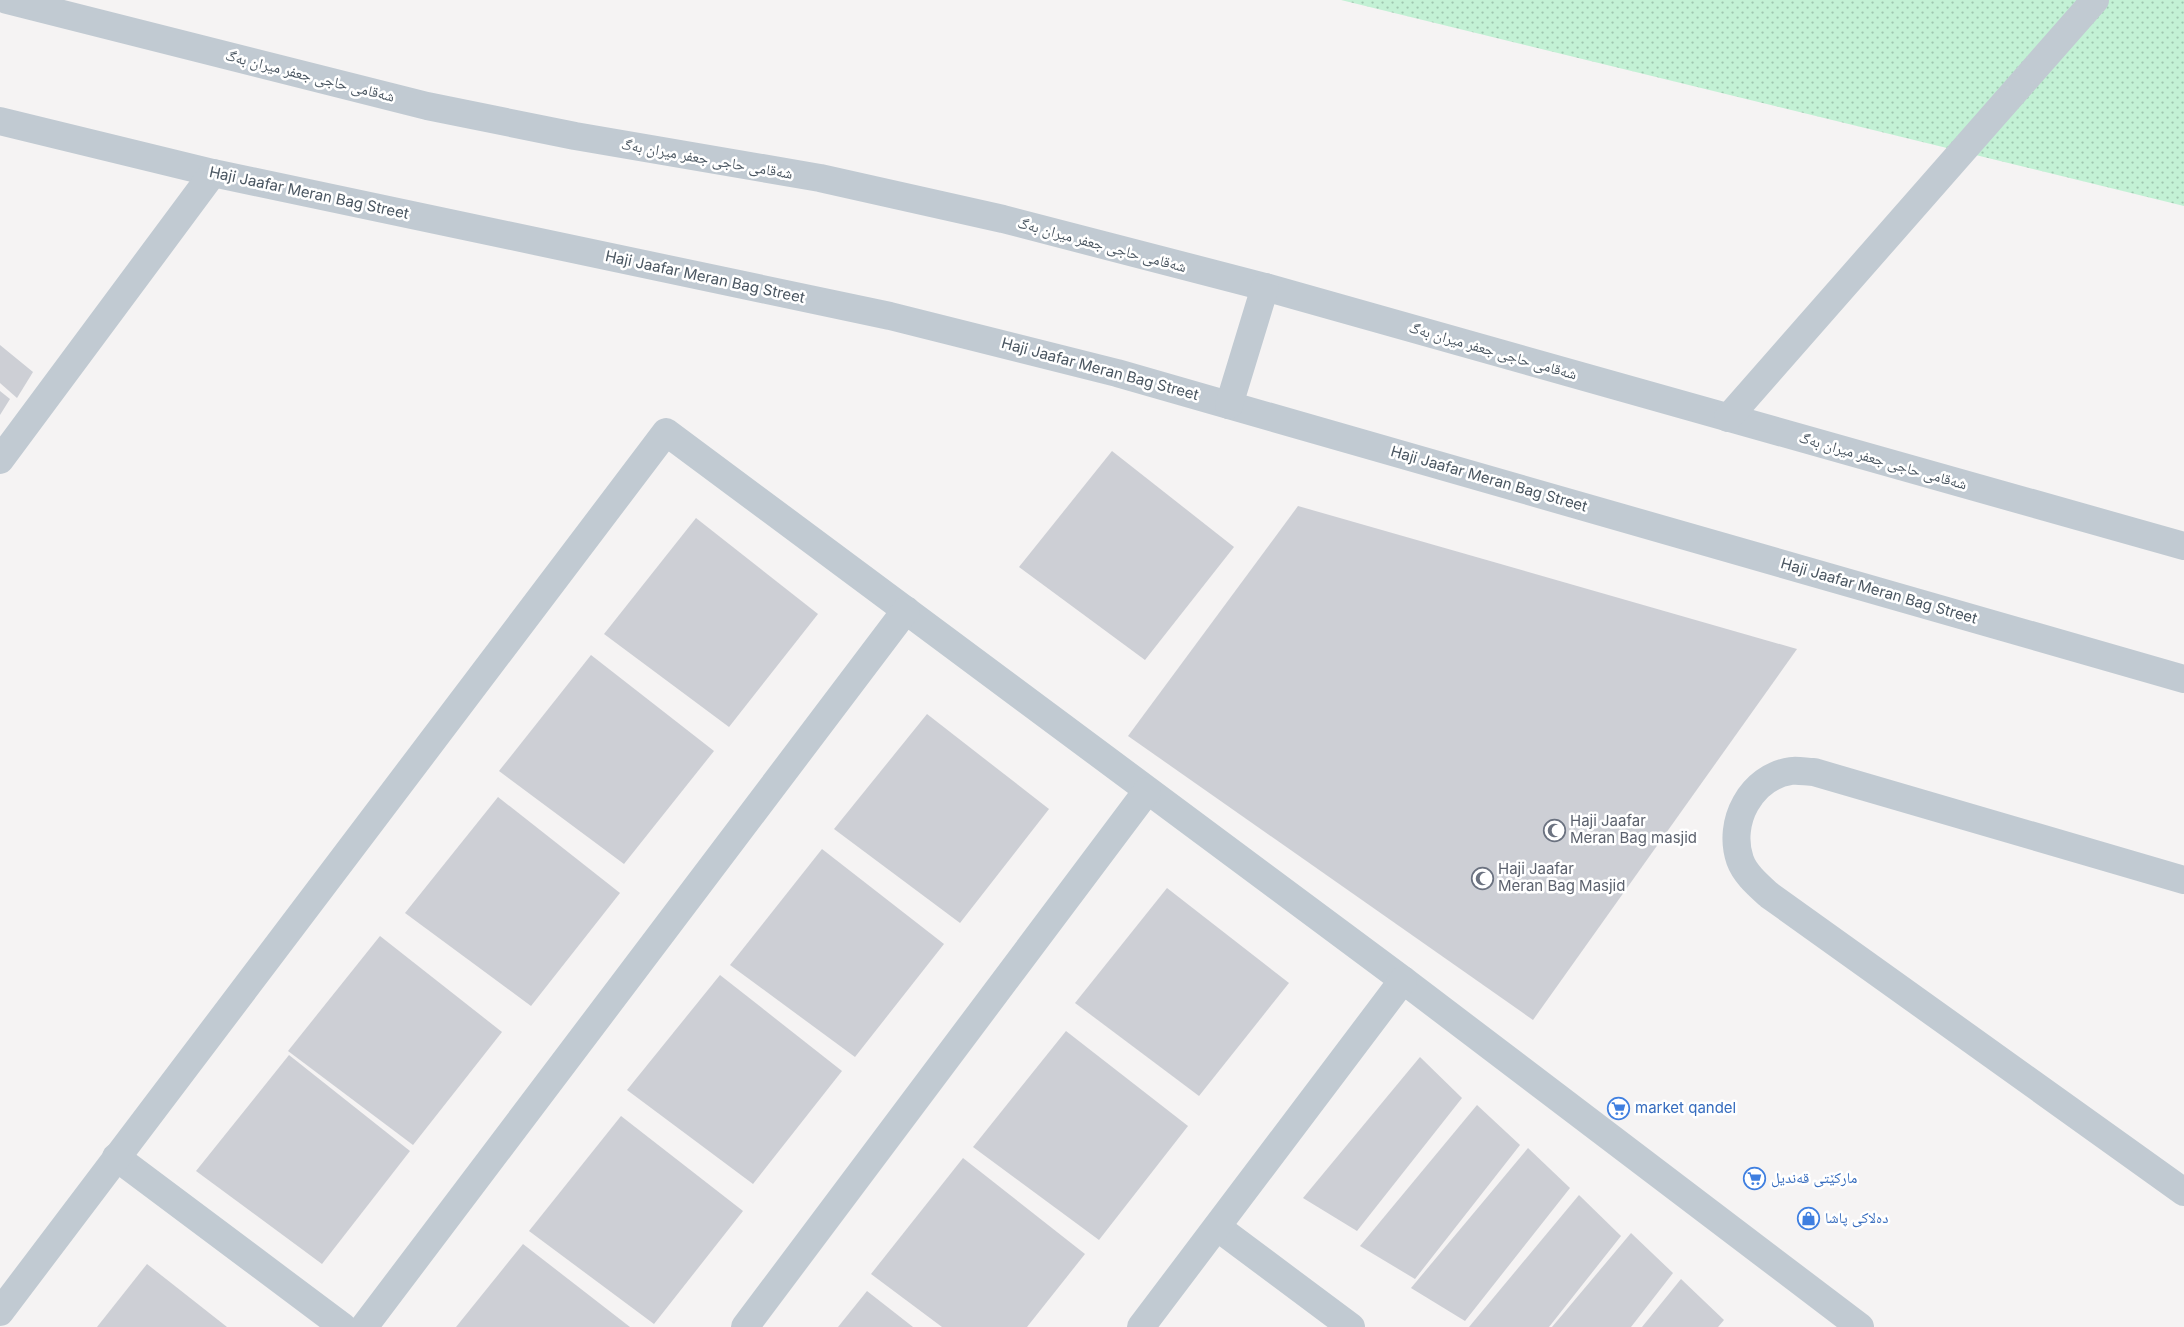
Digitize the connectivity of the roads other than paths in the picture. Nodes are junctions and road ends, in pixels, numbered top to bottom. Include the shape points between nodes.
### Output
1 (7, 0) edge
2 (2095, 0) edge
3 (0, 120) edge
4 (213, 173) junction
5 (1265, 287) junction
6 (1229, 405) junction
7 (1728, 418) junction
8 (0, 460) edge
9 (2184, 546) edge
10 (906, 610) junction
11 (2184, 679) edge
12 (1147, 790) junction
13 (2184, 880) edge
14 (1403, 980) junction
15 (116, 1157) junction
16 (2184, 1192) edge
17 (1217, 1227) junction
18 (0, 1312) edge
19 (343, 1327) edge
20 (364, 1327) edge
21 (745, 1327) edge
22 (1141, 1327) edge
23 (1351, 1327) edge
24 (1860, 1327) edge

1 - 5 street, شەقامی حاجی جعفر میران بەگ via 427,106 912,197
2 - 7 street
3 - 4 street, Haji Jaafar Meran Bag Street
4 - 6 street, Haji Jaafar Meran Bag Street via 890,316 1088,365
4 - 8 street
5 - 6 street
5 - 7 street, شەقامی حاجی جعفر میران بەگ
6 - 11 street, Haji Jaafar Meran Bag Street
7 - 9 street, شەقامی حاجی جعفر میران بەگ
10 - 12 street
10 - 15 street via 666,432
10 - 20 street
12 - 14 street
12 - 21 street
13 - 16 street via 1814,772 1791,771 1769,779 1751,794 1740,814 1736,837 1740,860 1753,880 1769,895
14 - 17 street
14 - 24 street
15 - 18 street
15 - 19 street
17 - 22 street
17 - 23 street

